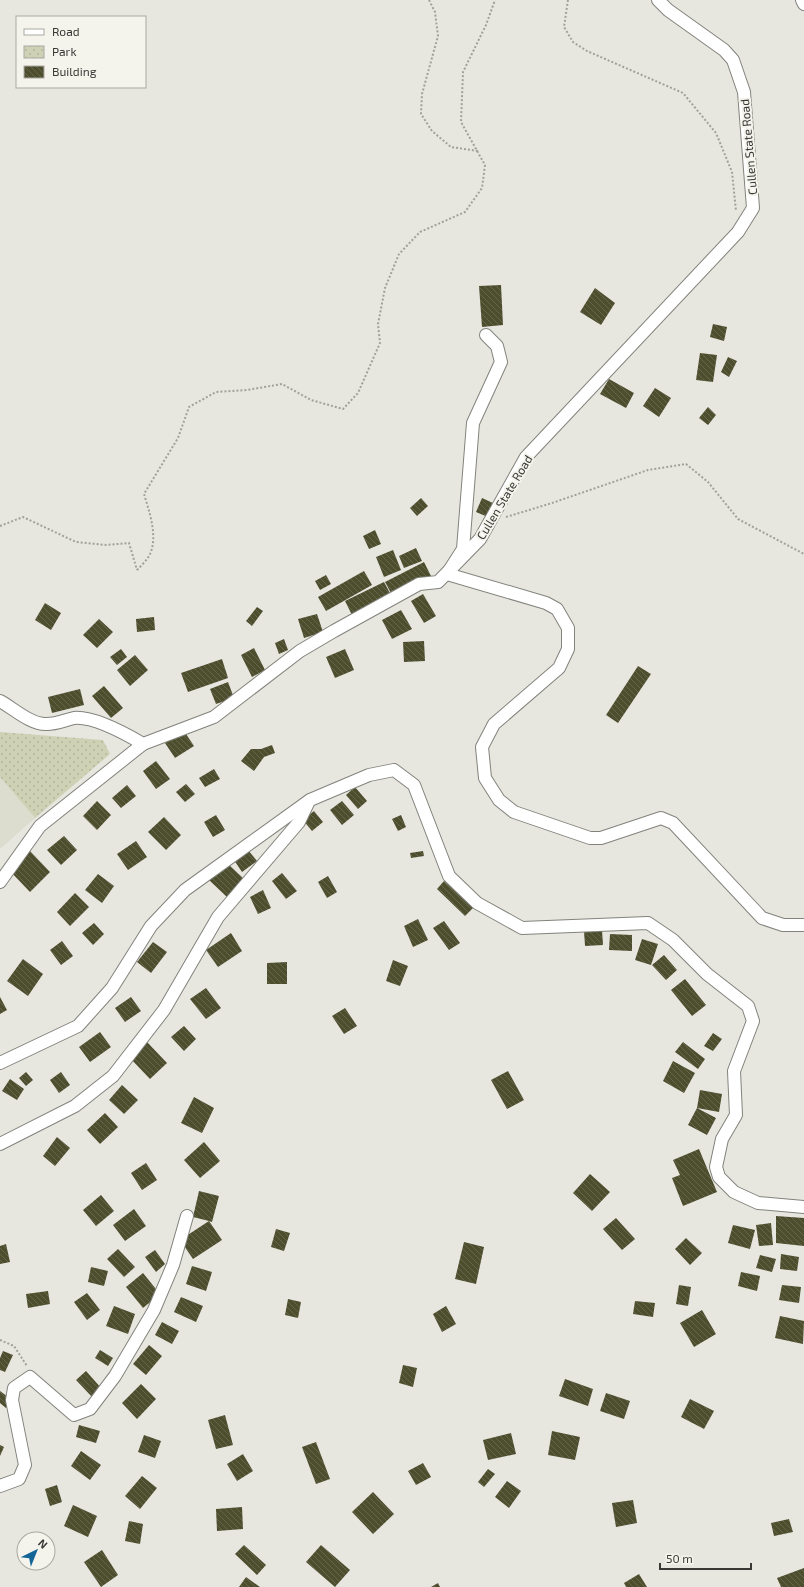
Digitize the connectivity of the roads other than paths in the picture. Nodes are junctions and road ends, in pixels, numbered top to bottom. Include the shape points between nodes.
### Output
1 (658, 0) edge
2 (802, 0) edge
3 (804, 4) edge
4 (486, 335) dead end
5 (447, 574) junction
6 (0, 701) edge
7 (143, 744) junction
8 (310, 800) junction
9 (0, 882) edge
10 (804, 925) edge
11 (0, 1063) edge
12 (0, 1144) edge
13 (804, 1207) edge
14 (187, 1216) dead end
15 (0, 1486) edge

1 - 5 street, Cullen State Road via 724,50 733,60 744,92 753,208 738,232 526,457 480,539
2 - 3 street
4 - 5 street via 497,346 501,362 473,423 463,549
5 - 7 street, Cullen State Road via 438,582 419,584 300,651 214,717
5 - 10 street via 546,603 557,609 568,628 568,649 559,668 494,724 482,747 485,778 499,800 514,812 590,838 601,838 661,818 674,822 762,918 783,925
6 - 7 street via 32,720 46,725 82,719 120,730
7 - 9 street, Cullen State Road via 40,826
8 - 11 street via 185,890 151,926 112,988 78,1026
8 - 12 street via 299,822 218,917 164,1010 113,1076 75,1106
8 - 13 street via 369,774 394,770 414,785 449,876 477,903 522,928 648,923 673,940 707,974 748,1006 753,1022 734,1071 736,1114 722,1139 716,1167 719,1177 734,1192 758,1203
14 - 15 street via 173,1266 154,1310 115,1376 90,1409 74,1414 30,1377 14,1388 12,1400 25,1465 19,1479

